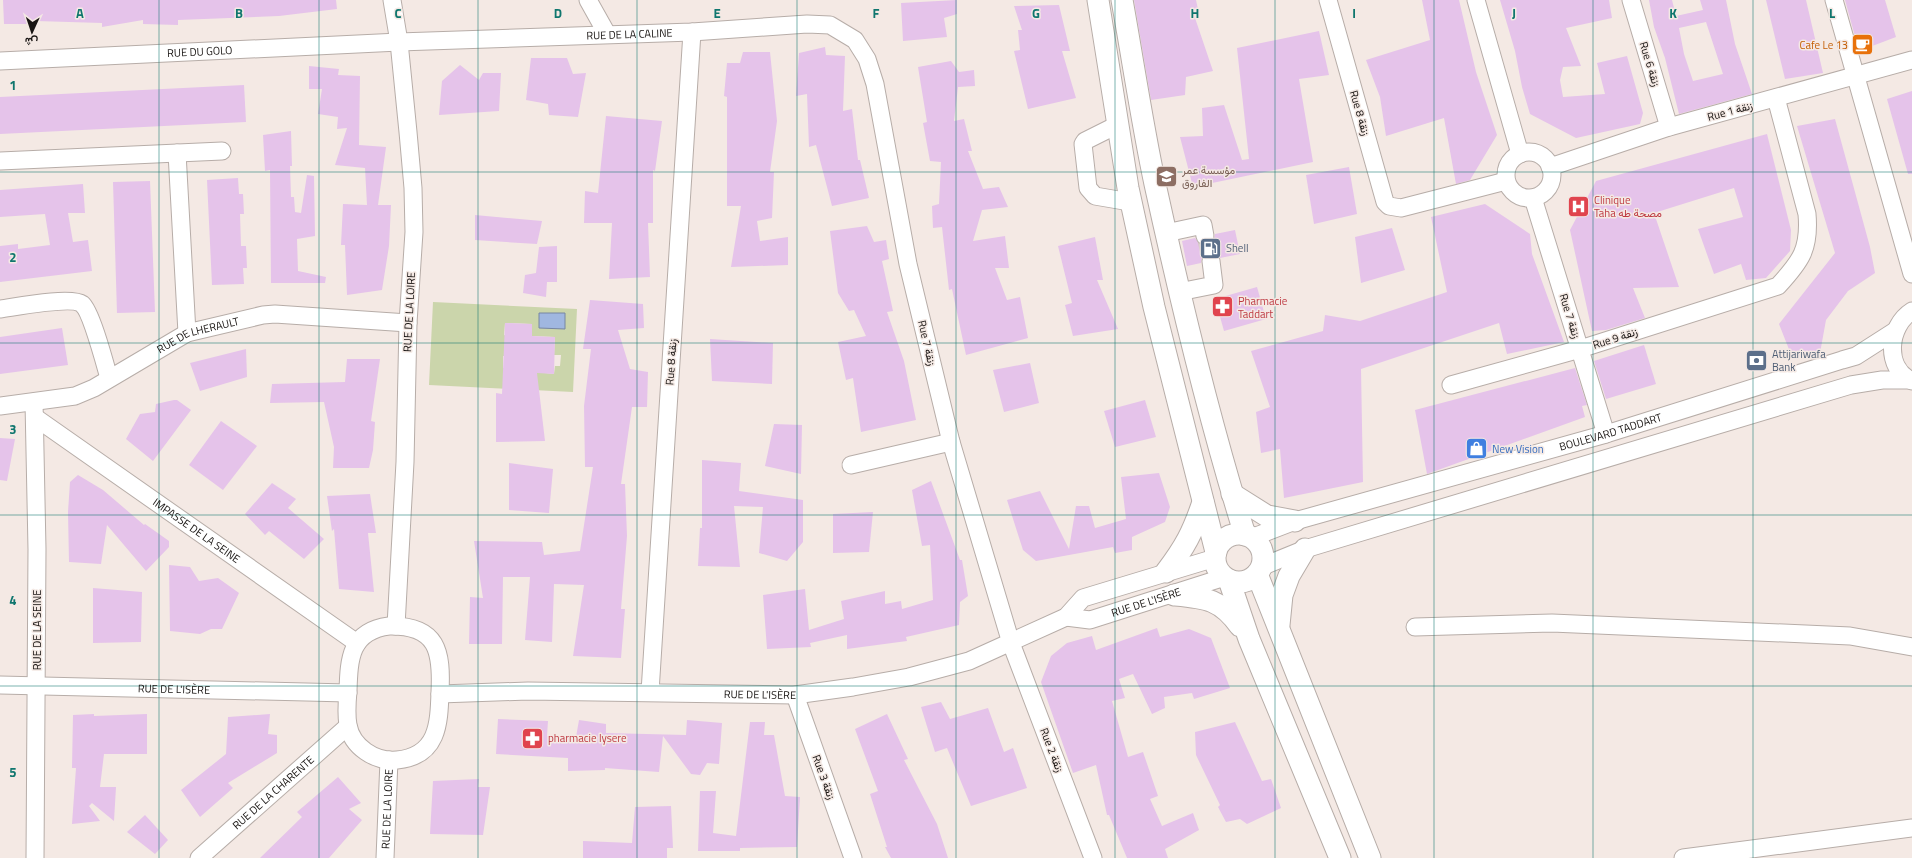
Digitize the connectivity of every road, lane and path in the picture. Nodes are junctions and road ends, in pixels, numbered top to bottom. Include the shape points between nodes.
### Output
1 (392, 0) edge
2 (588, 0) edge
3 (1098, 0) edge
4 (1122, 0) edge
5 (1328, 0) edge
6 (1476, 0) edge
7 (1631, 0) edge
8 (1834, 0) edge
9 (692, 32) junction
10 (607, 34) junction
11 (855, 40) joint
12 (399, 42) junction
13 (1912, 60) edge
14 (0, 61) edge
15 (1856, 75) junction
16 (1776, 98) junction
17 (1117, 125) junction
18 (1669, 127) junction
19 (222, 150) dead end
20 (177, 153) junction
21 (1520, 154) junction
22 (0, 161) edge
23 (1550, 167) junction
24 (1506, 181) junction
25 (1533, 198) junction
26 (1130, 202) junction
27 (1166, 233) junction
28 (1205, 236) tunnel mouth
29 (1211, 261) tunnel mouth
30 (1912, 274) edge
31 (1179, 292) junction
32 (0, 309) edge
33 (1912, 311) edge
34 (408, 323) junction
35 (1895, 331) junction
36 (187, 332) junction
37 (1580, 349) junction
38 (109, 378) junction
39 (1911, 380) edge
40 (1451, 385) dead end
41 (0, 406) edge
42 (35, 410) junction
43 (1606, 434) junction
44 (951, 442) junction
45 (851, 466) dead end
46 (1232, 494) junction
47 (1203, 502) junction
48 (1295, 521) junction
49 (1248, 537) junction
50 (1305, 549) junction
51 (1216, 555) junction
52 (1259, 570) junction
53 (1166, 572) junction
54 (1227, 579) junction
55 (1174, 595) junction
56 (1066, 617) junction
57 (396, 626) junction
58 (1415, 627) dead end
59 (1279, 628) junction
60 (1249, 639) junction
61 (357, 643) junction
62 (1011, 643) junction
63 (1912, 647) edge
64 (0, 685) edge
65 (37, 685) junction
66 (348, 692) junction
67 (650, 692) junction
68 (440, 694) junction
69 (795, 695) junction
70 (348, 726) junction
71 (389, 760) junction
72 (1912, 828) edge
73 (35, 858) edge
74 (199, 858) edge
75 (385, 858) edge
76 (853, 858) edge
77 (1093, 858) edge
78 (1340, 858) edge
79 (1370, 858) edge
80 (1683, 858) edge

1 - 12 street, RUE DE LA LOIRE
2 - 10 street
3 - 17 main road
4 - 27 main road
5 - 24 street, Rue 8 زنقة via 1385,202 1394,208 1407,207
6 - 21 street
7 - 18 street, Rue 6 زنقة
8 - 15 street
9 - 10 street, RUE DE LA CALINE
9 - 11 street, RUE DE LA CALINE via 807,24 830,25
9 - 67 street, Rue 8 زنقة
10 - 12 street, RUE DE LA CALINE
11 - 44 street, Rue 7 زنقة via 867,59 875,84 908,264
12 - 14 street, RUE DU GOLO
12 - 34 street, RUE DE LA LOIRE via 414,188
13 - 15 street, Rue 1 زنقة
15 - 16 street, Rue 1 زنقة
15 - 30 street
16 - 18 street, Rue 1 زنقة
16 - 37 street, Rue 9 زنقة via 1807,214 1809,233 1796,266 1778,286
17 - 26 main road
17 - 26 street via 1083,144 1088,188 1095,196
18 - 23 street, Rue 1 زنقة
19 - 20 street
20 - 22 street
20 - 36 street
21 - 23 street via 1537,154 1547,161
21 - 24 street via 1508,165
23 - 25 street via 1552,173 1549,186 1545,192
24 - 25 street via 1516,195
25 - 37 street, Rue 7 زنقة
26 - 47 main road
27 - 28 street via 1203,225
27 - 31 main road
29 - 31 street via 1214,285
31 - 46 main road
32 - 38 street via 70,300 82,304 88,314
33 - 35 street via 1901,320
34 - 36 street, RUE DE LHERAULT via 275,314
34 - 57 street, RUE DE LA LOIRE via 405,462
35 - 39 street via 1892,344 1894,358 1900,370
35 - 43 street, BOULEVARD TADDART via 1856,356
36 - 38 street, RUE DE LHERAULT
37 - 40 street, Rue 9 زنقة
37 - 43 street, Rue 7 زنقة
38 - 42 street, RUE DE LHERAULT via 94,388
39 - 50 street via 1874,381 1851,385
41 - 42 street, RUE DE LHERAULT
42 - 61 street, IMPASSE DE LA SEINE
42 - 65 street, RUE DE LA SEINE
43 - 48 street, BOULEVARD TADDART
44 - 45 street
44 - 62 street, Rue 7 زنقة
46 - 48 main road via 1267,516
46 - 49 main road
47 - 51 main road
47 - 53 main road via 1194,529 1183,550
48 - 49 street, BOULEVARD TADDART
49 - 51 main road via 1236,535 1227,538 1220,544
49 - 52 main road via 1258,543 1261,549 1263,558
50 - 52 street
50 - 59 main road via 1284,589
51 - 53 street, RUE DE L'ISÈRE
51 - 54 main road via 1218,570
52 - 54 main road via 1252,578 1243,582
52 - 59 main road
53 - 56 street, RUE DE L'ISÈRE via 1083,598
54 - 55 street, RUE DE L'ISÈRE
54 - 60 main road
55 - 56 street, RUE DE L'ISÈRE via 1090,620
55 - 60 main road via 1197,597 1223,606
56 - 62 street, RUE DE L'ISÈRE
57 - 61 street via 371,631
57 - 68 street via 422,632 434,644 440,657
58 - 63 street via 1560,624 1850,636
59 - 79 main road
60 - 78 main road
61 - 66 street via 349,660
62 - 69 street, RUE DE L'ISÈRE via 969,661 908,677
62 - 77 street, Rue 2 زنقة
64 - 65 street, RUE DE L'ISÈRE
65 - 66 street, RUE DE L'ISÈRE
65 - 73 street, RUE DE LA SEINE
66 - 70 street
67 - 68 street, RUE DE L'ISÈRE via 528,691
67 - 69 street, RUE DE L'ISÈRE
68 - 71 street via 439,722 430,743 412,756
69 - 76 street, Rue 3 زنقة
70 - 71 street via 352,737 369,754
70 - 74 street, RUE DE LA CHARENTE
71 - 75 street, RUE DE LA LOIRE
72 - 80 street

